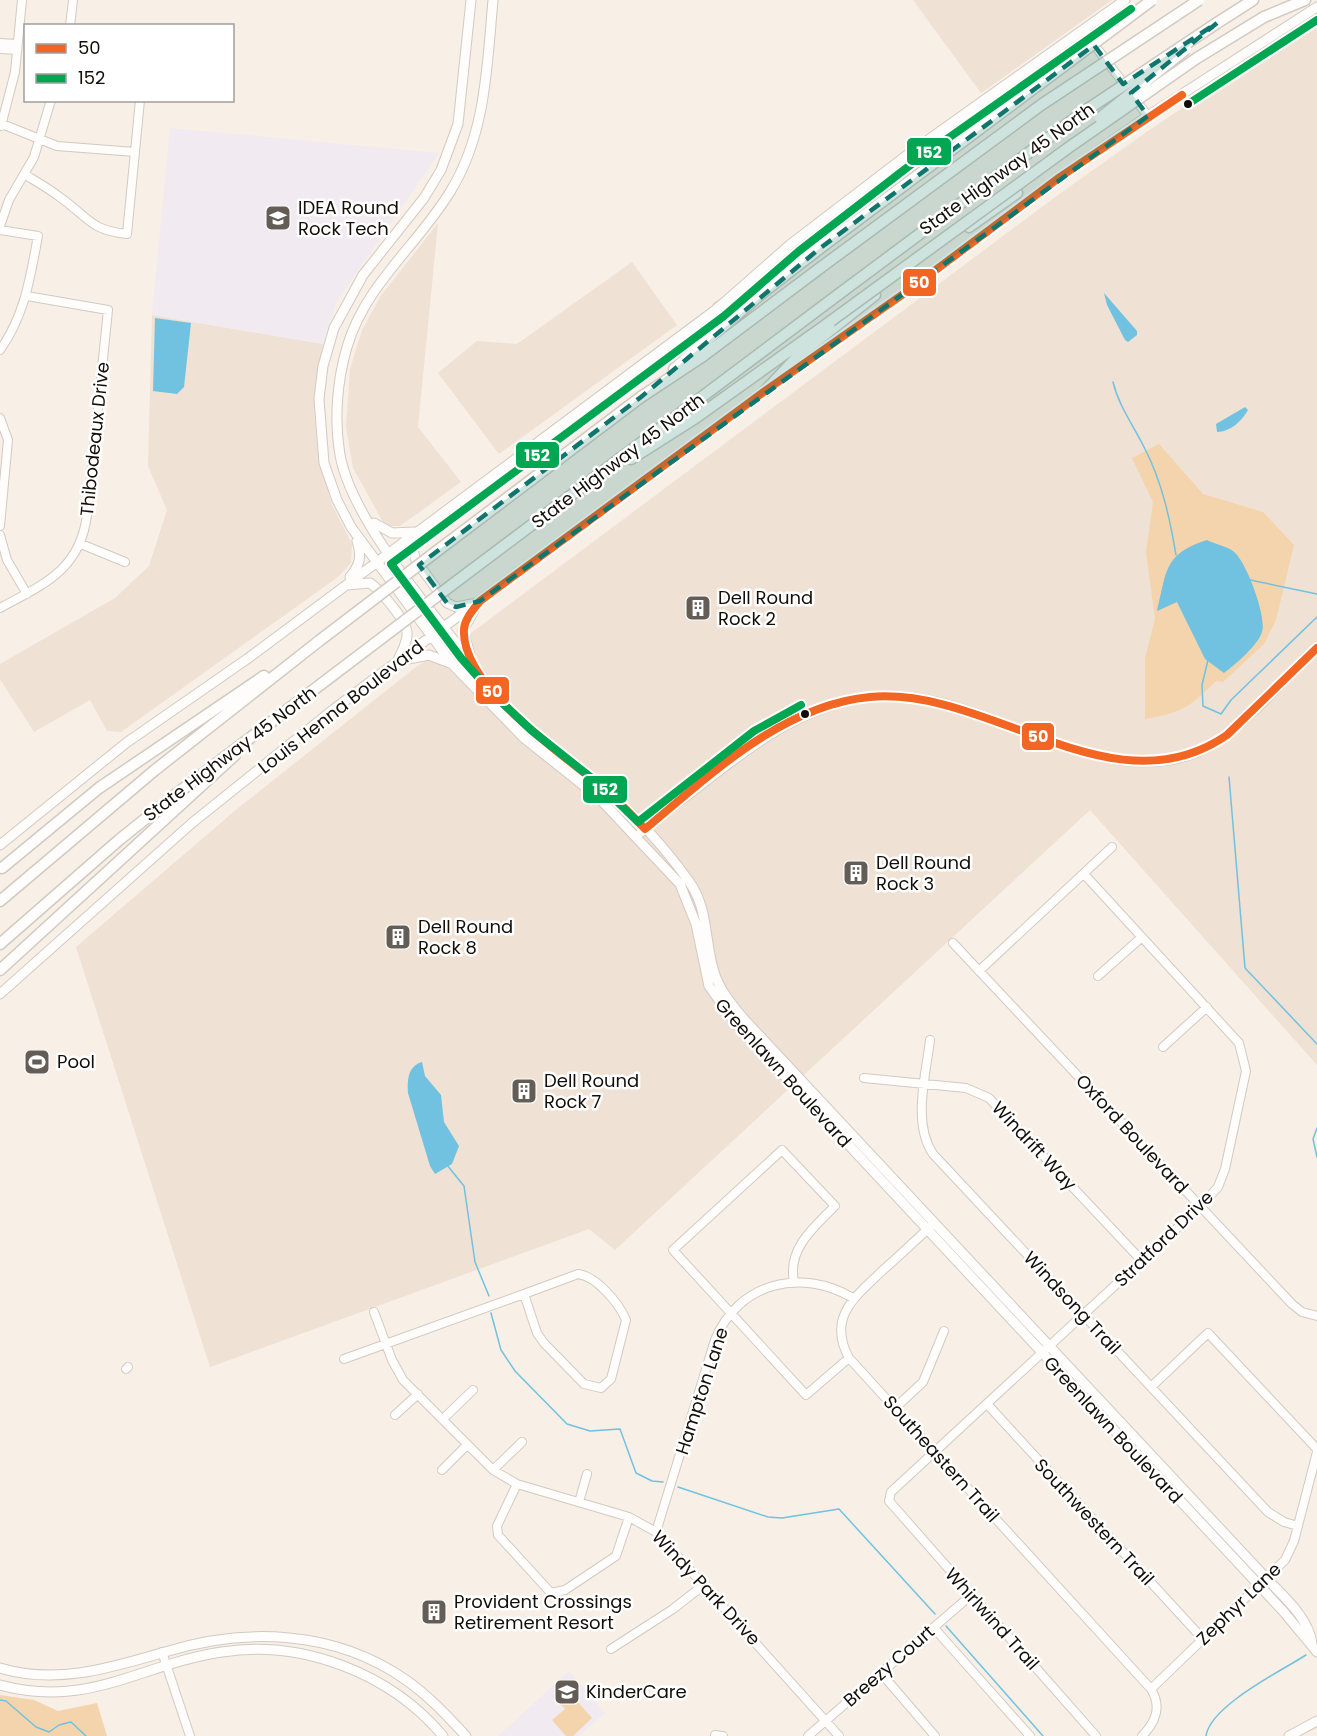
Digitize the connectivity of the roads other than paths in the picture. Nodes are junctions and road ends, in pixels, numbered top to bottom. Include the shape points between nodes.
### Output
1 (22, 0) edge
2 (73, 0) edge
3 (471, 0) edge
4 (493, 0) edge
5 (1125, 0) edge
6 (1152, 0) edge
7 (1163, 0) edge
8 (1199, 0) edge
9 (1253, 0) edge
10 (1305, 0) edge
11 (1317, 7) edge
12 (1217, 23) junction
13 (70, 24) edge
14 (1083, 30) junction
15 (0, 43) edge
16 (19, 44) edge
17 (0, 49) edge
18 (50, 102) edge
19 (140, 102) edge
20 (1148, 116) junction
21 (1, 126) edge
22 (40, 139) junction
23 (135, 152) junction
24 (24, 174) junction
25 (0, 228) edge
26 (394, 235) junction
27 (409, 246) junction
28 (27, 296) junction
29 (718, 308) junction
30 (0, 350) edge
31 (765, 391) junction
32 (641, 398) junction
33 (0, 418) edge
34 (597, 478) junction
35 (366, 517) junction
36 (0, 526) edge
37 (351, 527) junction
38 (416, 532) junction
39 (0, 535) edge
40 (81, 544) junction
41 (389, 552) junction
42 (125, 562) dead end
43 (376, 562) junction
44 (343, 586) junction
45 (27, 594) junction
46 (480, 601) junction
47 (0, 608) edge
48 (444, 627) junction
49 (430, 637) junction
50 (320, 640) junction
51 (1317, 648) edge
52 (398, 662) junction
53 (453, 665) junction
54 (476, 668) junction
55 (502, 718) junction
56 (525, 724) junction
57 (178, 799) junction
58 (645, 829) junction
59 (637, 836) junction
60 (0, 844) edge
61 (1112, 847) dead end
62 (2, 868) dead end
63 (1084, 874) junction
64 (0, 901) edge
65 (1142, 937) junction
66 (953, 942) dead end
67 (0, 944) edge
68 (0, 970) edge
69 (979, 970) junction
70 (1098, 976) dead end
71 (0, 994) edge
72 (1207, 1007) junction
73 (930, 1040) dead end
74 (1163, 1047) dead end
75 (864, 1078) dead end
76 (925, 1084) junction
77 (1200, 1207) junction
78 (934, 1223) junction
79 (927, 1230) junction
80 (1142, 1261) junction
81 (794, 1281) junction
82 (524, 1294) junction
83 (853, 1298) junction
84 (374, 1312) dead end
85 (730, 1313) junction
86 (1083, 1315) junction
87 (1317, 1317) edge
88 (944, 1331) dead end
89 (386, 1344) junction
90 (1046, 1351) junction
91 (849, 1358) junction
92 (345, 1359) dead end
93 (1151, 1387) junction
94 (473, 1390) dead end
95 (418, 1394) junction
96 (987, 1404) junction
97 (895, 1408) junction
98 (394, 1415) dead end
99 (443, 1419) junction
100 (522, 1442) dead end
101 (467, 1445) junction
102 (1317, 1450) edge
103 (935, 1452) junction
104 (442, 1470) dead end
105 (493, 1470) junction
106 (587, 1474) dead end
107 (517, 1484) junction
108 (889, 1501) joint
109 (579, 1502) junction
110 (629, 1517) junction
111 (1298, 1526) junction
112 (656, 1532) junction
113 (1267, 1579) junction
114 (705, 1584) junction
115 (1259, 1586) junction
116 (970, 1596) junction
117 (934, 1628) junction
118 (1202, 1638) junction
119 (1314, 1648) edge
120 (611, 1649) dead end
121 (162, 1652) junction
122 (167, 1666) junction
123 (2, 1668) edge
124 (880, 1673) junction
125 (0, 1685) edge
126 (1151, 1689) junction
127 (825, 1721) junction
128 (1317, 1721) edge
129 (190, 1736) edge
130 (444, 1736) edge
131 (466, 1736) edge
132 (808, 1736) edge
133 (839, 1736) edge
134 (935, 1736) edge
135 (1030, 1736) edge
136 (1096, 1736) edge
137 (1142, 1736) edge
138 (1289, 1736) edge

1 - 16 street
2 - 13 street
3 - 26 main road, Greenlawn Boulevard via 458,124 441,170
4 - 27 main road, Greenlawn Boulevard via 484,96 472,145 452,190
5 - 14 main road
6 - 32 highway, bridge via 762,293
7 - 29 highway, bridge via 970,131 754,288
8 - 32 highway, State Highway 45 North, bridge via 1041,105 704,356
9 - 12 highway, State Highway 45 North
10 - 34 highway, bridge via 1264,17 1197,58 658,444
11 - 20 main road, Louis Henna Boulevard
12 - 31 highway, bridge via 1082,132 1017,193 905,271 800,355
12 - 34 highway, State Highway 45 North, bridge via 1082,113
14 - 20 street
14 - 29 main road via 907,155 792,243
15 - 16 street
16 - 17 street
16 - 21 street
18 - 22 street
19 - 23 street
20 - 31 main road, Louis Henna Boulevard
21 - 22 street
22 - 23 street via 57,146
22 - 24 street
23 - 24 street via 127,234 104,231 88,222 61,197
24 - 25 street via 9,200
25 - 28 street via 38,236
26 - 27 main road
26 - 37 main road, Greenlawn Boulevard via 351,294 334,328 323,366 320,399 324,463
27 - 35 main road, Greenlawn Boulevard via 368,300 351,336 340,375 340,457
28 - 30 street via 13,332
28 - 40 street, Thibodeaux Drive via 108,310
29 - 38 main road
31 - 46 main road, Louis Henna Boulevard
32 - 50 highway, State Highway 45 North, bridge
33 - 36 street via 8,440
34 - 57 highway, State Highway 45 North, bridge via 283,713
35 - 38 main road via 392,533
35 - 41 main road, Greenlawn Boulevard
37 - 43 main road, Greenlawn Boulevard
37 - 44 main road via 361,551 360,561
38 - 41 main road
38 - 46 main road via 416,561 447,603 456,607
39 - 45 street via 8,560
40 - 42 street
40 - 45 street, Thibodeaux Drive via 57,575
41 - 43 main road
41 - 48 main road, Greenlawn Boulevard
43 - 44 main road
43 - 49 main road, Greenlawn Boulevard
44 - 52 main road via 370,582 380,590 405,625 407,635
44 - 60 main road via 126,744
45 - 47 street, Thibodeaux Drive
46 - 48 main road, Louis Henna Boulevard
46 - 54 main road via 463,630
48 - 49 main road, Louis Henna Boulevard
48 - 54 main road, Greenlawn Boulevard
49 - 52 main road, Louis Henna Boulevard
49 - 53 main road, Greenlawn Boulevard
50 - 62 highway via 145,755
50 - 64 highway, State Highway 45 North via 155,770
51 - 58 street via 1222,738 1180,759 1148,762 1108,757 954,705 914,697 870,697 815,710 775,730
52 - 53 main road via 429,656
52 - 71 main road, Louis Henna Boulevard via 192,823
53 - 55 main road, Greenlawn Boulevard
54 - 56 main road, Greenlawn Boulevard
55 - 56 main road via 517,726
55 - 59 main road, Greenlawn Boulevard via 591,790
56 - 58 main road, Greenlawn Boulevard via 609,793
57 - 67 highway, State Highway 45 North via 119,840
57 - 68 highway
58 - 59 street
58 - 78 main road, Greenlawn Boulevard via 697,896 707,924 714,973 731,1004
59 - 79 main road, Greenlawn Boulevard via 684,891 696,924 704,973 722,1008
61 - 63 street
63 - 65 street, Stratford Drive
63 - 69 street
65 - 70 street
65 - 72 street, Stratford Drive
66 - 69 street, Oxford Boulevard
69 - 77 street, Oxford Boulevard
72 - 74 street
72 - 77 street, Stratford Drive via 1237,1039 1246,1071 1222,1178 1213,1195
73 - 76 street, Windsong Trail
75 - 76 street, Windrift Way
76 - 80 street, Windrift Way via 966,1088 989,1098
76 - 86 street, Windsong Trail via 922,1128 933,1154
77 - 80 street, Stratford Drive
77 - 87 street, Oxford Boulevard via 1292,1304
78 - 79 street, Southeastern Trail
78 - 90 main road, Greenlawn Boulevard
79 - 83 street, Southeastern Trail
79 - 90 main road, Greenlawn Boulevard
80 - 86 street, Stratford Drive
81 - 83 street, Hampton Lane via 827,1286
81 - 85 street, Hampton Lane via 761,1289
81 - 85 street via 800,1245 836,1206 782,1150 673,1250
82 - 82 street via 582,1275 590,1277 623,1311 626,1328 611,1379 604,1387 584,1384 544,1343
82 - 89 street
83 - 91 street, Southeastern Trail via 842,1323 842,1341
84 - 89 street, Windy Park Drive
85 - 91 street via 806,1395
85 - 112 street, Hampton Lane via 715,1340
86 - 90 street, Stratford Drive
86 - 93 street, Windsong Trail
88 - 97 street via 922,1382
89 - 92 street
89 - 95 street, Windy Park Drive via 400,1376
90 - 96 street, Stratford Drive
90 - 113 main road, Greenlawn Boulevard
90 - 115 main road, Greenlawn Boulevard
91 - 97 street, Southeastern Trail
93 - 102 street, Zephyr Lane via 1208,1333
93 - 111 street, Windsong Trail via 1268,1512
94 - 99 street
95 - 98 street
95 - 99 street, Windy Park Drive
96 - 103 street, Stratford Drive
96 - 118 street, Southwestern Trail
97 - 103 street, Southeastern Trail
99 - 101 street, Windy Park Drive
100 - 105 street
101 - 104 street
101 - 105 street, Windy Park Drive
102 - 111 street, Zephyr Lane
103 - 108 street, Stratford Drive via 891,1492
103 - 126 street, Southeastern Trail
105 - 107 street, Windy Park Drive
106 - 109 street
107 - 109 street, Windy Park Drive
107 - 110 street via 497,1526 498,1535 551,1593 565,1590 616,1556
108 - 116 street, Whirlwind Trail
109 - 110 street, Windy Park Drive
110 - 112 street, Windy Park Drive
111 - 113 street, Zephyr Lane via 1285,1560
112 - 114 street, Windy Park Drive
113 - 115 street, Zephyr Lane
113 - 119 main road, Greenlawn Boulevard via 1304,1622
114 - 120 street
114 - 127 street, Windy Park Drive
115 - 118 street, Zephyr Lane
115 - 119 main road, Greenlawn Boulevard
116 - 117 street, Breezy Court
116 - 136 street, Whirlwind Trail
117 - 124 street, Breezy Court
117 - 135 street
118 - 126 street, Zephyr Lane
121 - 122 street
121 - 123 main road via 95,1672 55,1676
121 - 131 main road via 189,1644 275,1635 342,1649 405,1679 430,1698
122 - 125 main road via 120,1683 84,1690 18,1690
122 - 129 street
122 - 130 main road via 223,1652 251,1650 324,1658 358,1671 386,1688
124 - 127 street, Breezy Court
124 - 134 street
126 - 137 street via 1157,1713
127 - 132 street, Breezy Court
127 - 133 street, Windy Park Drive
128 - 138 main road

